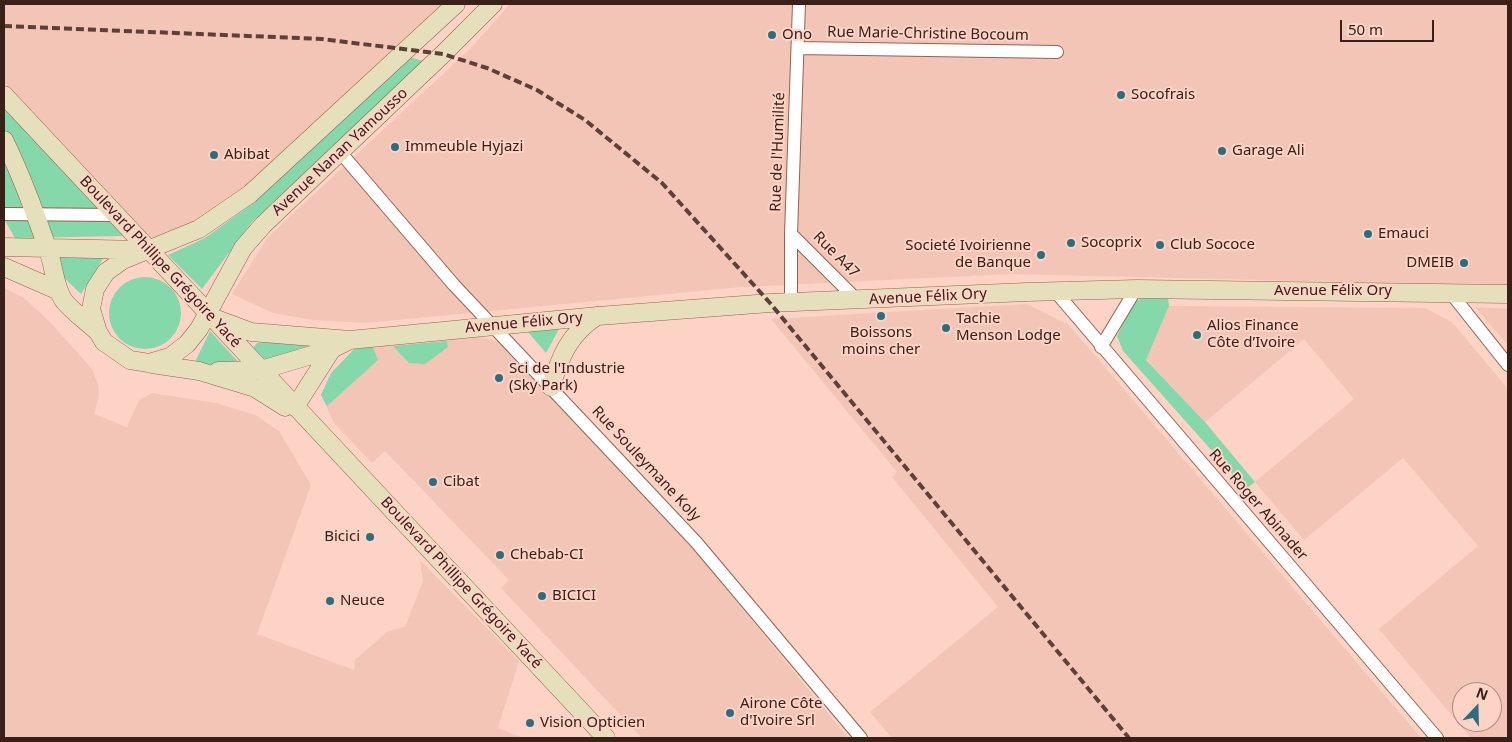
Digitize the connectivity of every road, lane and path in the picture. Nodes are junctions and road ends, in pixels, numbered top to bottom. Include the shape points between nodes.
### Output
1 (456, 4) edge
2 (493, 4) edge
3 (799, 4) edge
4 (798, 48) junction
5 (1057, 52) dead end
6 (4, 95) edge
7 (4, 140) edge
8 (340, 152) junction
9 (4, 214) edge
10 (36, 214) junction
11 (115, 215) junction
12 (791, 234) junction
13 (4, 247) edge
14 (47, 247) junction
15 (148, 250) junction
16 (4, 267) edge
17 (1136, 289) junction
18 (59, 291) junction
19 (1055, 291) junction
20 (1450, 292) junction
21 (1508, 294) edge
22 (858, 300) junction
23 (791, 302) junction
24 (208, 316) junction
25 (598, 316) junction
26 (492, 326) junction
27 (98, 332) junction
28 (350, 340) junction
29 (1101, 346) junction
30 (332, 349) junction
31 (149, 363) junction
32 (1508, 365) edge
33 (261, 370) junction
34 (199, 371) junction
35 (551, 387) junction
36 (295, 408) junction
37 (316, 429) junction
38 (606, 738) edge
39 (861, 738) edge
40 (1437, 738) edge

1 - 15 main road, Avenue Nanan Yamousso via 250,194 200,229
2 - 8 main road, Avenue Nanan Yamousso
3 - 4 street, Rue de l'Humilité
4 - 5 street, Rue Marie-Christine Bocoum
4 - 12 street, Rue de l'Humilité
6 - 11 main road, Boulevard Phillipe Grégoire Yacé
7 - 10 main road
8 - 24 main road, Avenue Nanan Yamousso via 243,248
8 - 26 street, Rue Souleymane Koly
9 - 10 street
10 - 11 street
10 - 14 main road
11 - 15 main road, Boulevard Phillipe Grégoire Yacé
12 - 22 street, Rue A47
12 - 23 street, Rue de l'Humilité
13 - 14 main road
14 - 15 main road
14 - 18 main road
15 - 24 main road, Boulevard Phillipe Grégoire Yacé
15 - 27 main road via 123,260 106,272 95,289 91,309
16 - 18 main road
17 - 19 main road, Avenue Félix Ory
17 - 20 main road, Avenue Félix Ory
17 - 29 street
18 - 27 main road via 65,301
19 - 22 main road, Avenue Félix Ory
19 - 29 street, Rue Roger Abinader
20 - 21 main road, Avenue Félix Ory
20 - 32 street
22 - 23 main road, Avenue Félix Ory
23 - 25 main road, Avenue Félix Ory
24 - 28 main road, Avenue Félix Ory via 250,332
24 - 31 main road via 187,344 170,357
24 - 33 main road, Boulevard Phillipe Grégoire Yacé
25 - 26 main road, Avenue Félix Ory
25 - 35 main road via 572,337 559,361
26 - 28 main road, Avenue Félix Ory
26 - 35 street, Rue Souleymane Koly
27 - 31 main road via 104,342 126,359
28 - 30 main road, Avenue Félix Ory
29 - 40 street, Rue Roger Abinader
30 - 33 main road, Avenue Félix Ory
30 - 36 main road
31 - 34 main road, Boulevard Phillipe Grégoire Yacé
33 - 34 main road, Avenue Félix Ory
33 - 36 main road, Boulevard Phillipe Grégoire Yacé
34 - 37 main road, Boulevard Phillipe Grégoire Yacé via 262,391
35 - 39 street, Rue Souleymane Koly via 696,542
36 - 37 main road, Boulevard Phillipe Grégoire Yacé
37 - 38 main road, Boulevard Phillipe Grégoire Yacé

